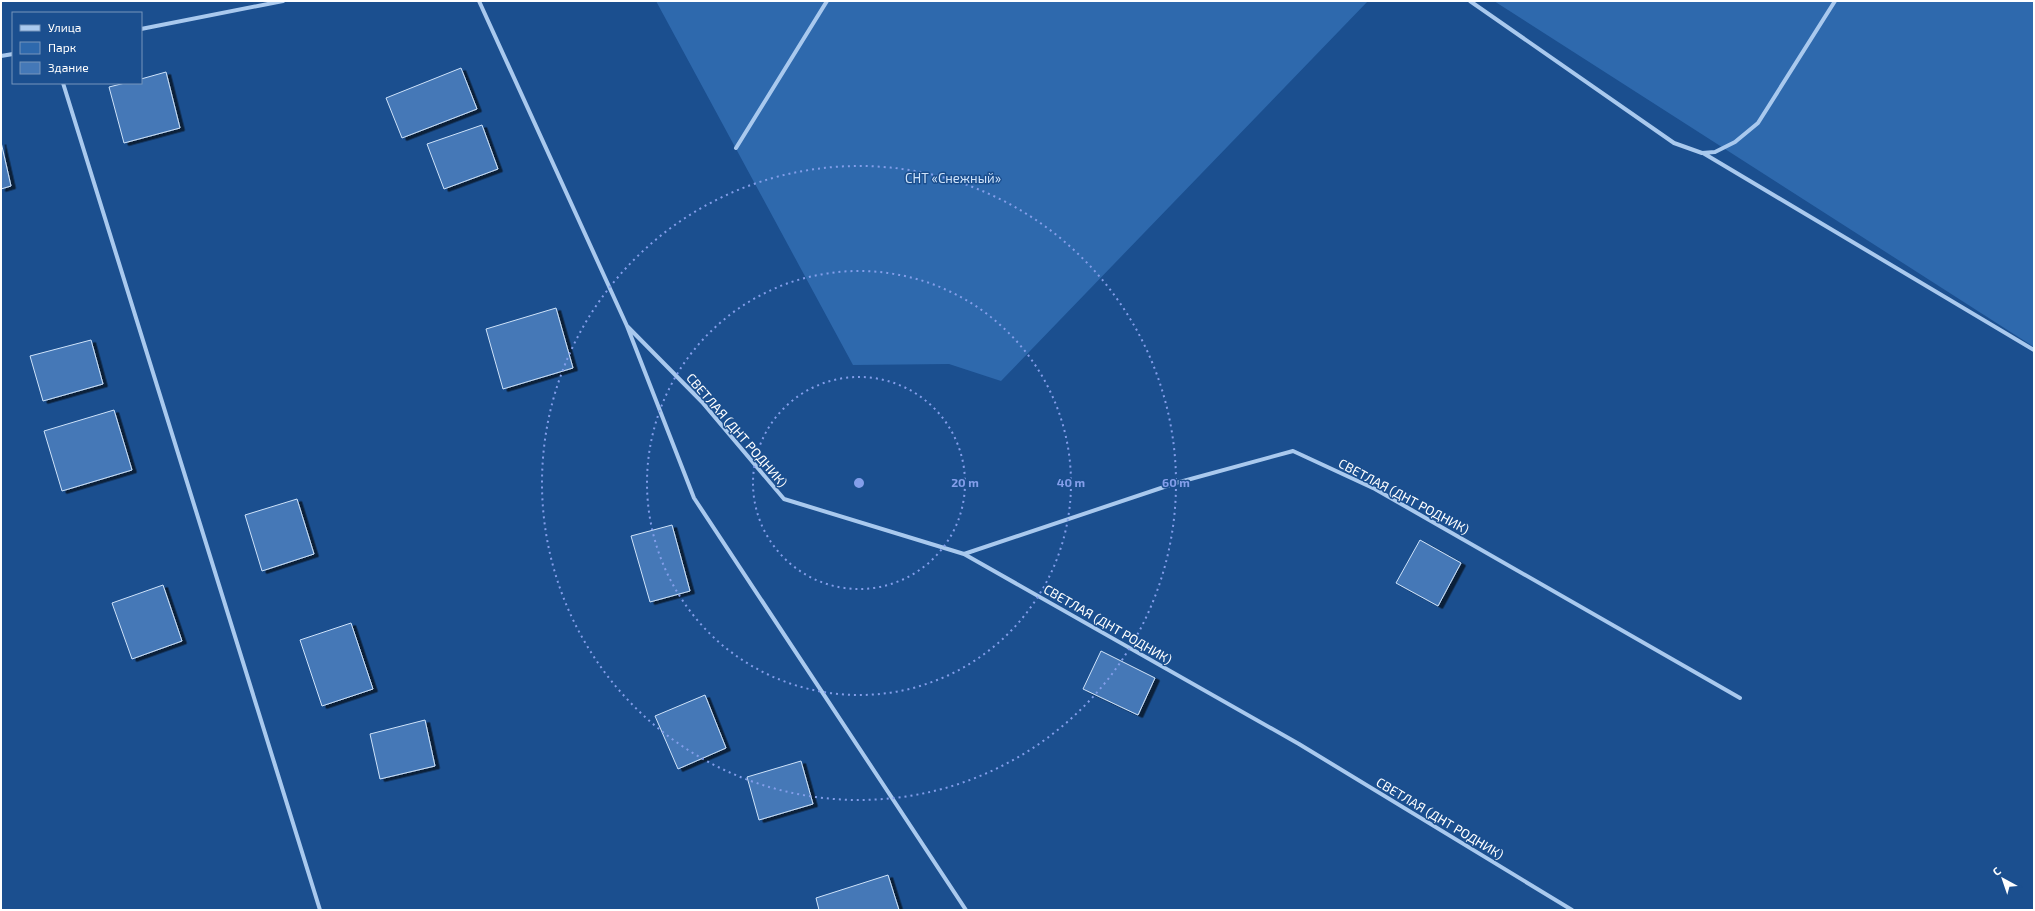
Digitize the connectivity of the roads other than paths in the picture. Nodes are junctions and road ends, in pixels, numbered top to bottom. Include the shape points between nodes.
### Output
1 (283, 1) edge
2 (479, 1) edge
3 (827, 1) edge
4 (1470, 1) edge
5 (1835, 1) edge
6 (142, 29) edge
7 (12, 54) edge
8 (1, 56) edge
9 (63, 84) edge
10 (736, 148) dead end
11 (1702, 153) junction
12 (627, 326) junction
13 (2034, 350) edge
14 (964, 554) junction
15 (1740, 698) dead end
16 (320, 910) edge
17 (966, 910) edge
18 (1572, 910) edge

1 - 6 street
2 - 12 street
3 - 10 street
4 - 11 street via 1674,143
5 - 11 street via 1758,123 1735,142 1715,152
7 - 8 street
9 - 16 street
11 - 13 street
12 - 14 street, СВЕТЛАЯ (ДНТ РОДНИК) via 702,402 784,499
12 - 17 street via 694,498
14 - 15 street, СВЕТЛАЯ (ДНТ РОДНИК) via 1176,483 1293,451 1376,489
14 - 18 street, СВЕТЛАЯ (ДНТ РОДНИК) via 1299,744

